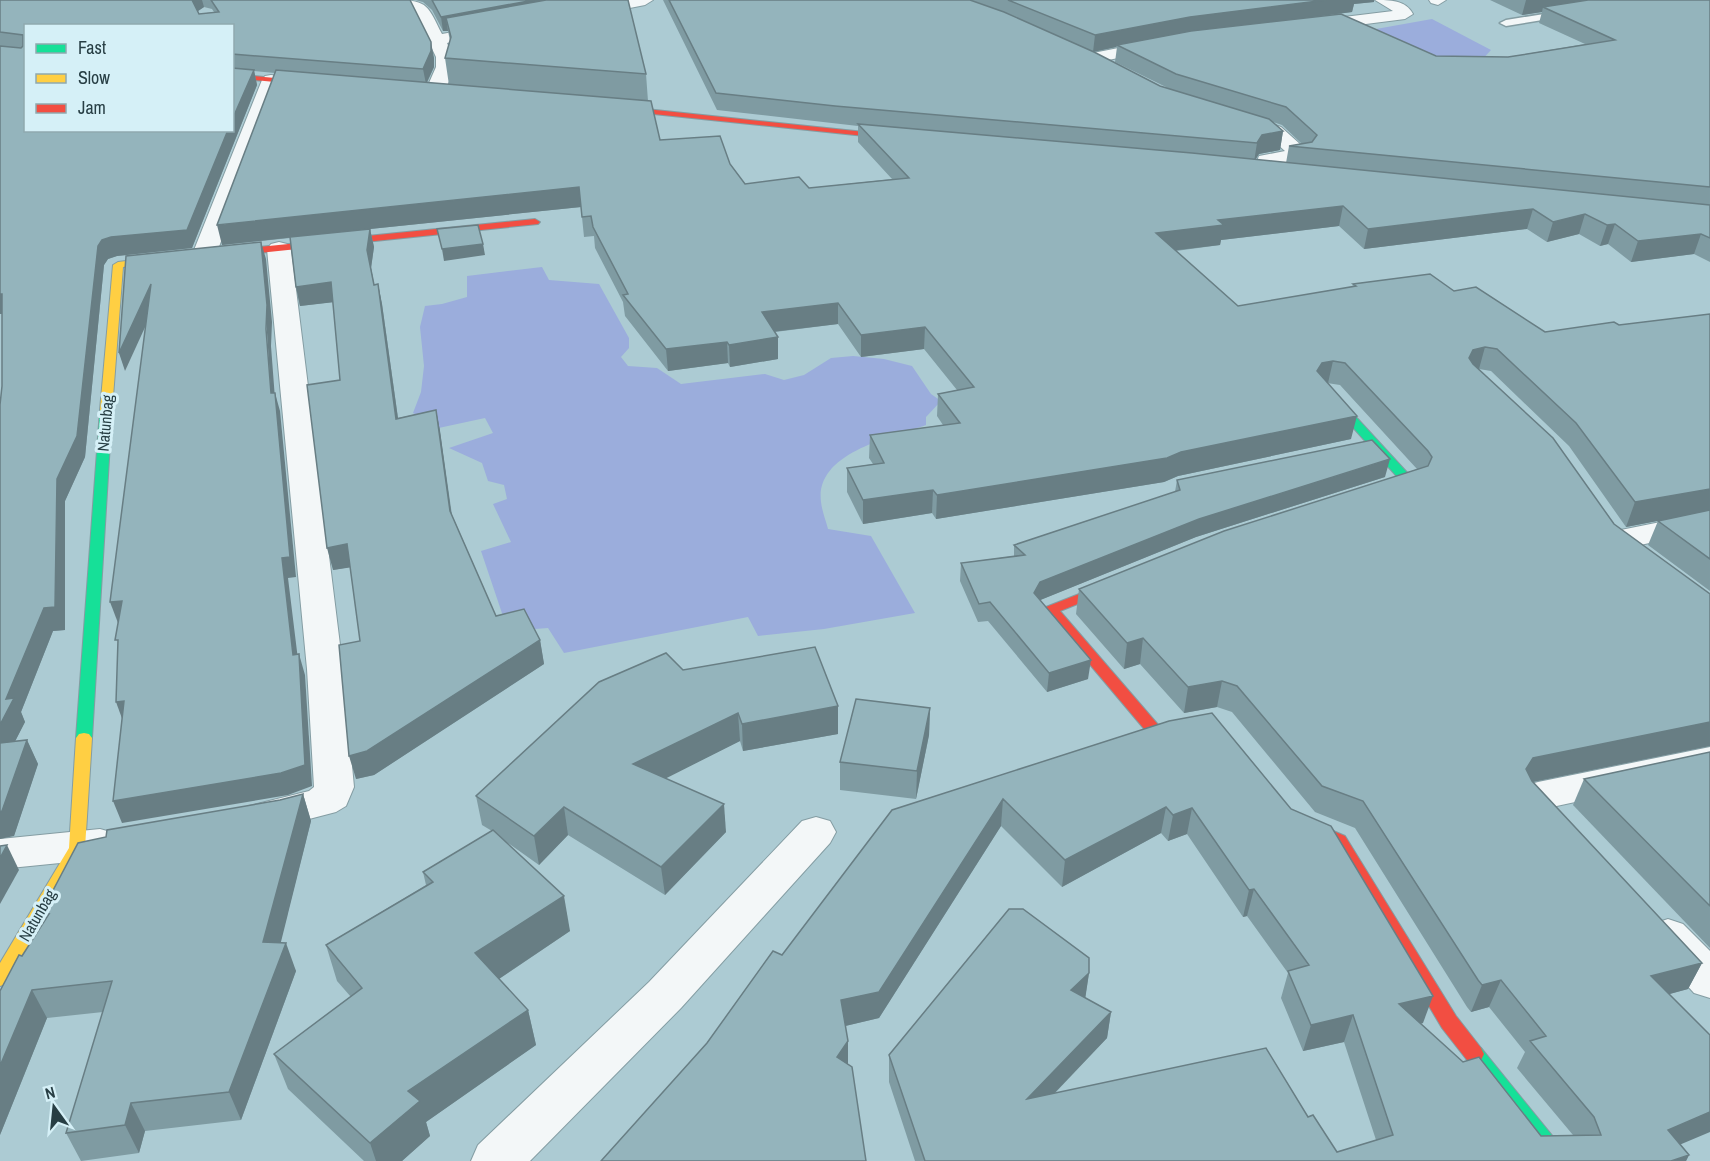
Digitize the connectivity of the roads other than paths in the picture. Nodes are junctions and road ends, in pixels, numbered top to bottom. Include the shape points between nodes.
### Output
1 (404, 0) edge
2 (645, 0) edge
3 (1383, 0) edge
4 (1575, 12) edge
5 (564, 16) edge
6 (1506, 23) dead end
7 (507, 27) edge
8 (1293, 28) edge
9 (438, 40) junction
10 (1177, 42) edge
11 (1080, 54) edge
12 (1099, 63) junction
13 (234, 76) edge
14 (271, 80) junction
15 (329, 84) edge
16 (1149, 88) edge
17 (434, 92) edge
18 (598, 106) edge
19 (1222, 114) edge
20 (918, 140) edge
21 (1264, 172) edge
22 (535, 222) dead end
23 (279, 249) junction
24 (193, 256) junction
25 (1328, 393) edge
26 (1375, 445) junction
27 (1340, 453) edge
28 (1364, 496) edge
29 (1710, 521) edge
30 (1645, 561) edge
31 (1135, 576) edge
32 (1207, 724) edge
33 (1710, 760) edge
34 (1292, 814) edge
35 (230, 822) edge
36 (1569, 829) edge
37 (816, 832) dead end
38 (136, 838) edge
39 (77, 848) junction
40 (0, 854) edge
41 (1640, 905) edge
42 (0, 979) edge
43 (1710, 980) edge
44 (496, 1161) edge
45 (1560, 1161) edge

1 - 9 street via 422,10
2 - 5 street
3 - 8 street via 1403,9 1405,14
4 - 6 lane
7 - 9 street
9 - 17 street via 445,57
10 - 12 street via 1099,57
11 - 12 street
12 - 16 street
13 - 14 street
14 - 15 street
14 - 24 street
18 - 20 street
19 - 21 street via 1274,131 1300,154 1266,160
22 - 23 street, Natunbag
23 - 24 street, Natunbag
23 - 35 street via 325,669 334,787 332,796 322,802
24 - 39 street, Natunbag via 118,265
25 - 26 street
26 - 27 street
26 - 28 street via 1409,482
29 - 30 street via 1611,530
31 - 32 street via 1051,610 1156,733
33 - 36 street via 1538,796
34 - 45 street via 1300,824 1340,840 1449,1022
37 - 44 street via 665,994
38 - 39 street
39 - 40 street
39 - 42 street, Natunbag
41 - 43 street

